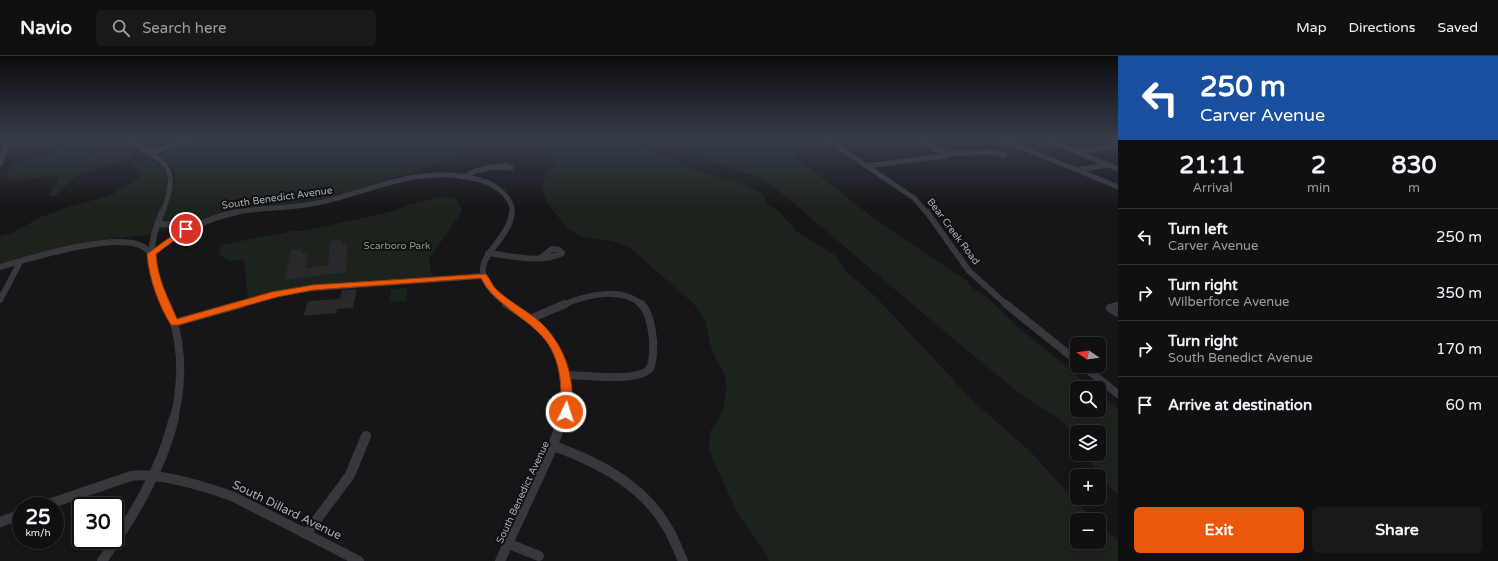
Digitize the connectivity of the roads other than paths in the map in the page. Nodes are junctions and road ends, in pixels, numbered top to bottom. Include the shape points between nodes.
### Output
1 (159, 162) edge
2 (860, 162) edge
3 (901, 162) edge
4 (1056, 162) edge
5 (1090, 162) edge
6 (1101, 162) edge
7 (1109, 165) junction
8 (866, 166) junction
9 (493, 167) dead end
10 (1093, 167) junction
11 (1118, 169) edge
12 (1077, 170) junction
13 (464, 176) junction
14 (1118, 187) edge
15 (158, 224) junction
16 (197, 224) junction
17 (488, 253) junction
18 (152, 254) junction
19 (542, 257) dead end
20 (20, 262) junction
21 (0, 267) edge
22 (483, 276) junction
23 (0, 300) edge
24 (1118, 306) edge
25 (1118, 313) edge
26 (530, 319) junction
27 (174, 323) junction
28 (1070, 355) edge
29 (1092, 373) edge
30 (566, 375) junction
31 (1118, 394) edge
32 (366, 436) dead end
33 (554, 446) junction
34 (154, 476) junction
35 (64, 499) edge
36 (12, 517) edge
37 (0, 522) edge
38 (306, 534) junction
39 (509, 544) junction
40 (539, 556) dead end
41 (102, 561) edge
42 (359, 561) edge
43 (500, 561) edge
44 (683, 561) edge

1 - 15 street via 172,176 172,186
2 - 8 street, Bear Creek Road
3 - 8 street
4 - 12 street
5 - 10 street
6 - 7 street
7 - 10 street
7 - 11 street
8 - 28 street, Bear Creek Road via 919,202 969,271
9 - 13 street
10 - 12 street
12 - 14 street
13 - 16 street, South Benedict Avenue via 412,176 331,200 308,205 240,211
13 - 17 street, South Benedict Avenue via 497,188 506,195 511,204 511,221
15 - 16 street, South Benedict Avenue
15 - 18 street via 151,242
16 - 18 street, South Benedict Avenue via 176,235
17 - 19 street
17 - 22 street, South Benedict Avenue
18 - 20 street via 143,245 108,243
18 - 27 street via 152,268
20 - 21 street
20 - 23 street
22 - 26 street, South Benedict Avenue via 491,290
22 - 27 street via 313,288 275,294
24 - 25 street via 1110,308
26 - 30 street, South Benedict Avenue via 543,331 557,351
26 - 30 street via 564,303 603,295 633,298 643,305 650,328 654,359 647,372 632,376
27 - 34 street via 180,350 180,386 174,415
29 - 31 street
30 - 33 street, South Benedict Avenue via 566,412
32 - 38 street via 350,475
33 - 39 street, South Benedict Avenue
33 - 44 street via 601,465 634,487 651,504 666,525
34 - 35 street, South Dillard Avenue via 131,476
34 - 38 street, South Dillard Avenue via 213,489
34 - 41 street via 119,538
36 - 37 street
38 - 42 street, South Dillard Avenue
39 - 40 street
39 - 43 street, South Benedict Avenue

